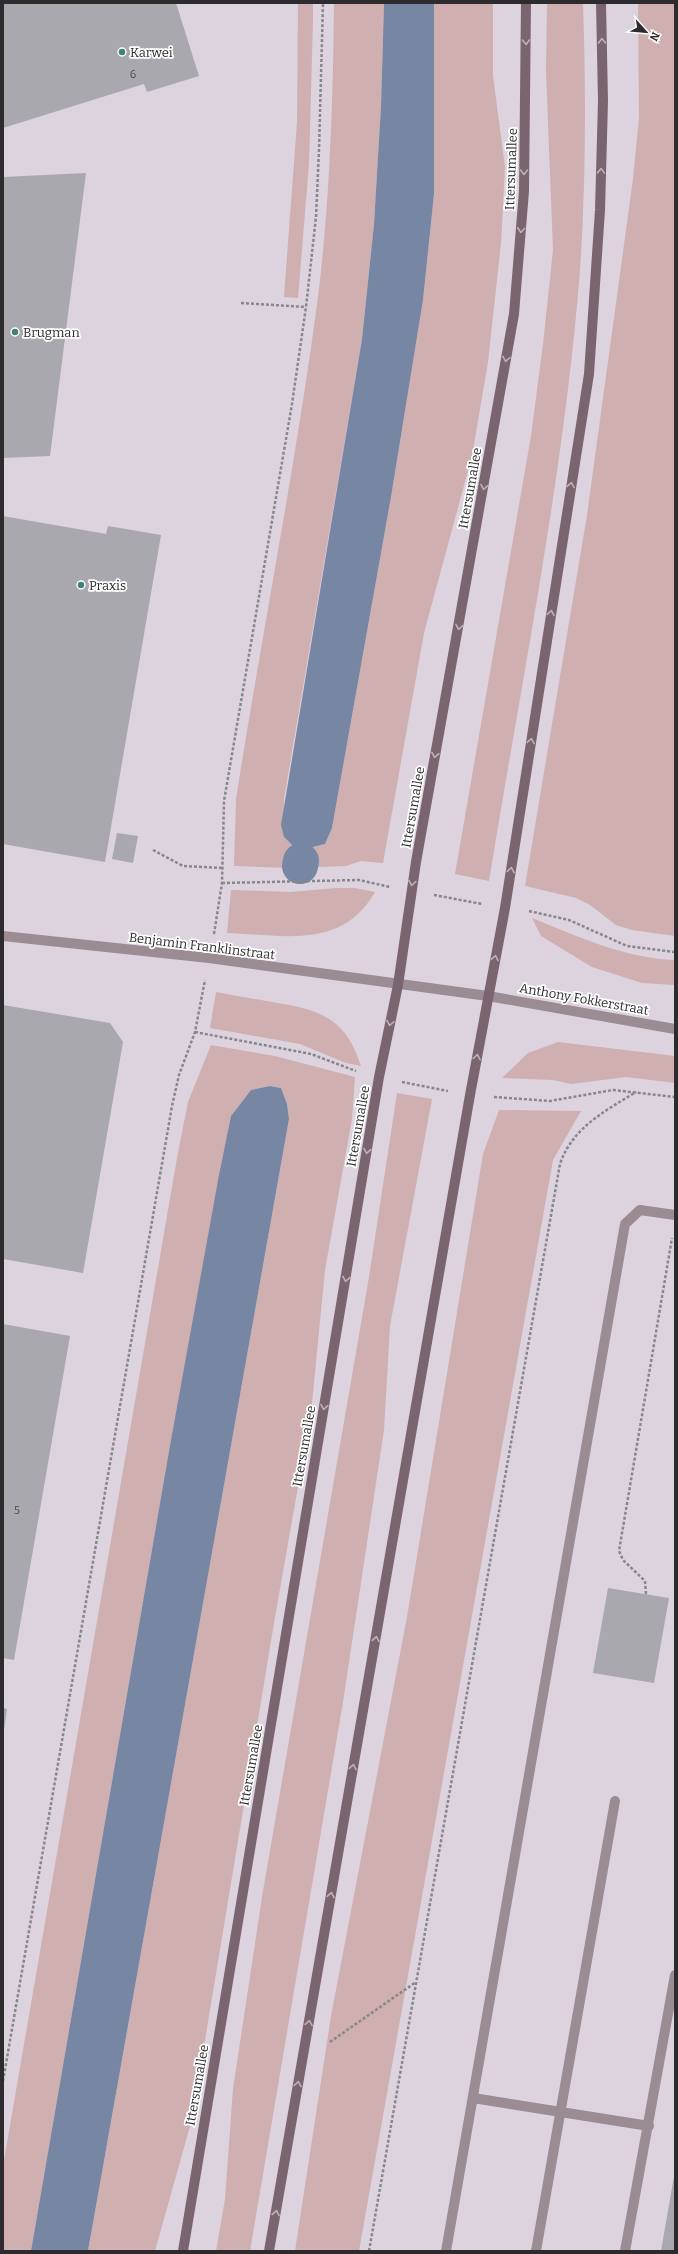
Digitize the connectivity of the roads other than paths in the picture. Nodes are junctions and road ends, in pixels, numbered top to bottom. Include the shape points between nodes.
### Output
1 (526, 3) edge
2 (601, 3) edge
3 (3, 936) edge
4 (398, 985) junction
5 (488, 996) junction
6 (675, 1029) edge
7 (675, 1215) edge
8 (615, 1801) dead end
9 (675, 1975) edge
10 (473, 2098) junction
11 (560, 2112) junction
12 (649, 2126) junction
13 (183, 2251) edge
14 (269, 2251) edge
15 (446, 2251) edge
16 (536, 2251) edge
17 (625, 2251) edge

1 -> 4 main road, Ittersumallee via 524,191 514,314 411,891
5 -> 2 main road via 505,908 589,374 600,210 603,101
3 - 4 street, Benjamin Franklinstraat via 209,958
4 - 5 street, Benjamin Franklinstraat
4 -> 13 main road, Ittersumallee via 379,1077
5 - 6 street, Anthony Fokkerstraat
14 -> 5 main road
7 - 10 street via 640,1210 625,1224
8 - 11 street
9 - 12 street
10 - 11 street
10 - 15 street
11 - 12 street
11 - 16 street
12 - 17 street

